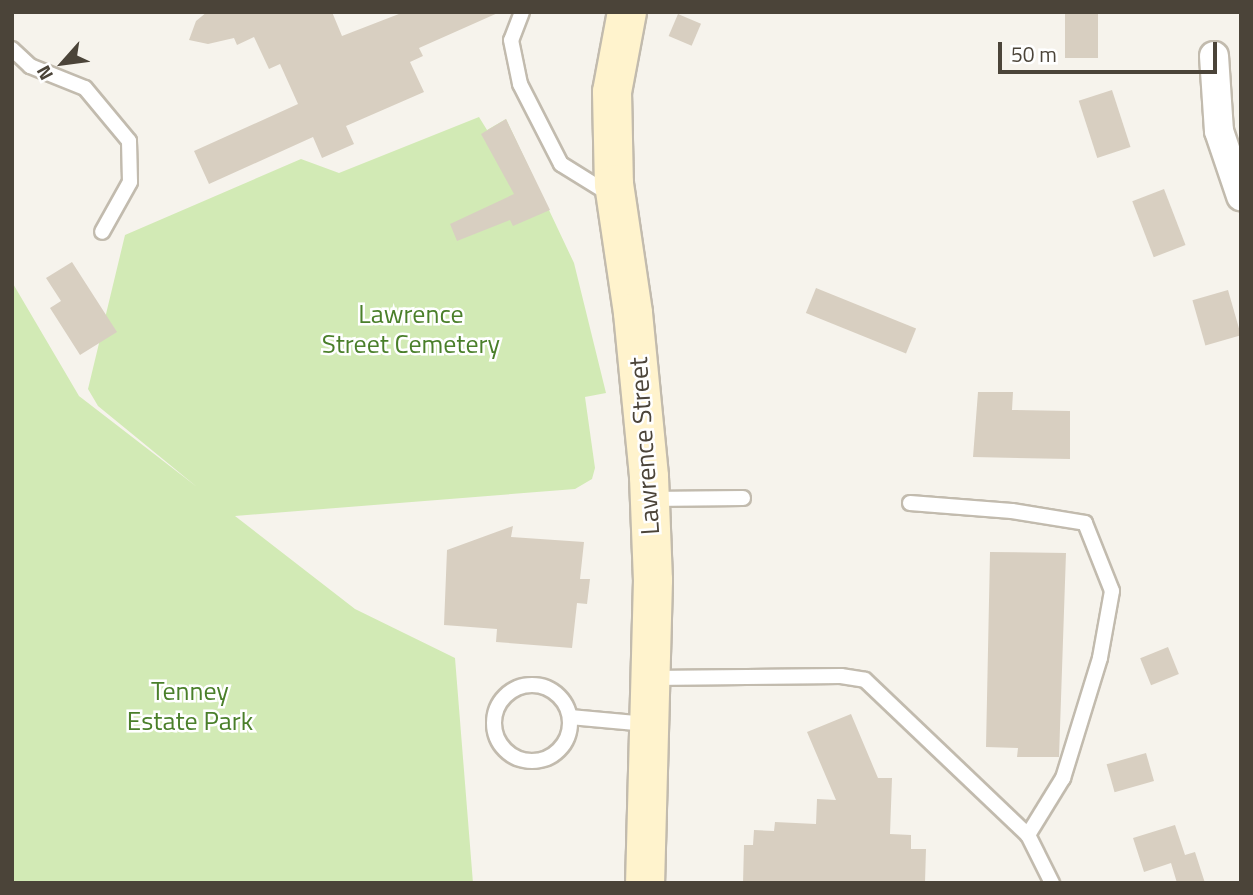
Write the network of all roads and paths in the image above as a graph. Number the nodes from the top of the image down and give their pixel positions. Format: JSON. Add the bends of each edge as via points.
{"nodes":[{"id":1,"x":522,"y":12,"type":"edge"},
{"id":2,"x":627,"y":12,"type":"edge"},
{"id":3,"x":12,"y":49,"type":"edge"},
{"id":4,"x":1214,"y":56,"type":"dead end"},
{"id":5,"x":1241,"y":195,"type":"edge"},
{"id":6,"x":616,"y":197,"type":"junction"},
{"id":7,"x":102,"y":232,"type":"dead end"},
{"id":8,"x":743,"y":498,"type":"dead end"},
{"id":9,"x":650,"y":499,"type":"junction"},
{"id":10,"x":910,"y":503,"type":"dead end"},
{"id":11,"x":650,"y":678,"type":"junction"},
{"id":12,"x":570,"y":717,"type":"junction"},
{"id":13,"x":649,"y":724,"type":"junction"},
{"id":14,"x":1028,"y":835,"type":"junction"},
{"id":15,"x":645,"y":883,"type":"edge"},
{"id":16,"x":1052,"y":883,"type":"edge"}],
"edges":[{"from":1,"to":6,"type":"lane","via":[[511,40],[520,84],[561,164]]},
{"from":2,"to":6,"type":"main road","name":"Lawrence Street","via":[[612,92]]},
{"from":3,"to":7,"type":"lane","via":[[30,66],[85,88],[129,141],[130,182]]},
{"from":4,"to":5,"type":"street","via":[[1219,131]]},
{"from":6,"to":9,"type":"main road","name":"Lawrence Street","via":[[642,386]]},
{"from":8,"to":9,"type":"lane"},
{"from":9,"to":11,"type":"main road","name":"Lawrence Street"},
{"from":10,"to":14,"type":"lane","via":[[1012,511],[1085,523],[1112,591],[1100,658],[1063,778]]},
{"from":11,"to":13,"type":"main road","name":"Lawrence Street"},
{"from":11,"to":14,"type":"lane","via":[[841,676],[865,680]]},
{"from":12,"to":12,"type":"lane","via":[[559,750],[538,761],[525,761],[503,749],[493,725],[500,701],[521,686],[546,687],[557,694]]},
{"from":12,"to":13,"type":"lane"},
{"from":13,"to":15,"type":"main road","name":"Lawrence Street"},
{"from":14,"to":16,"type":"lane"}]}
